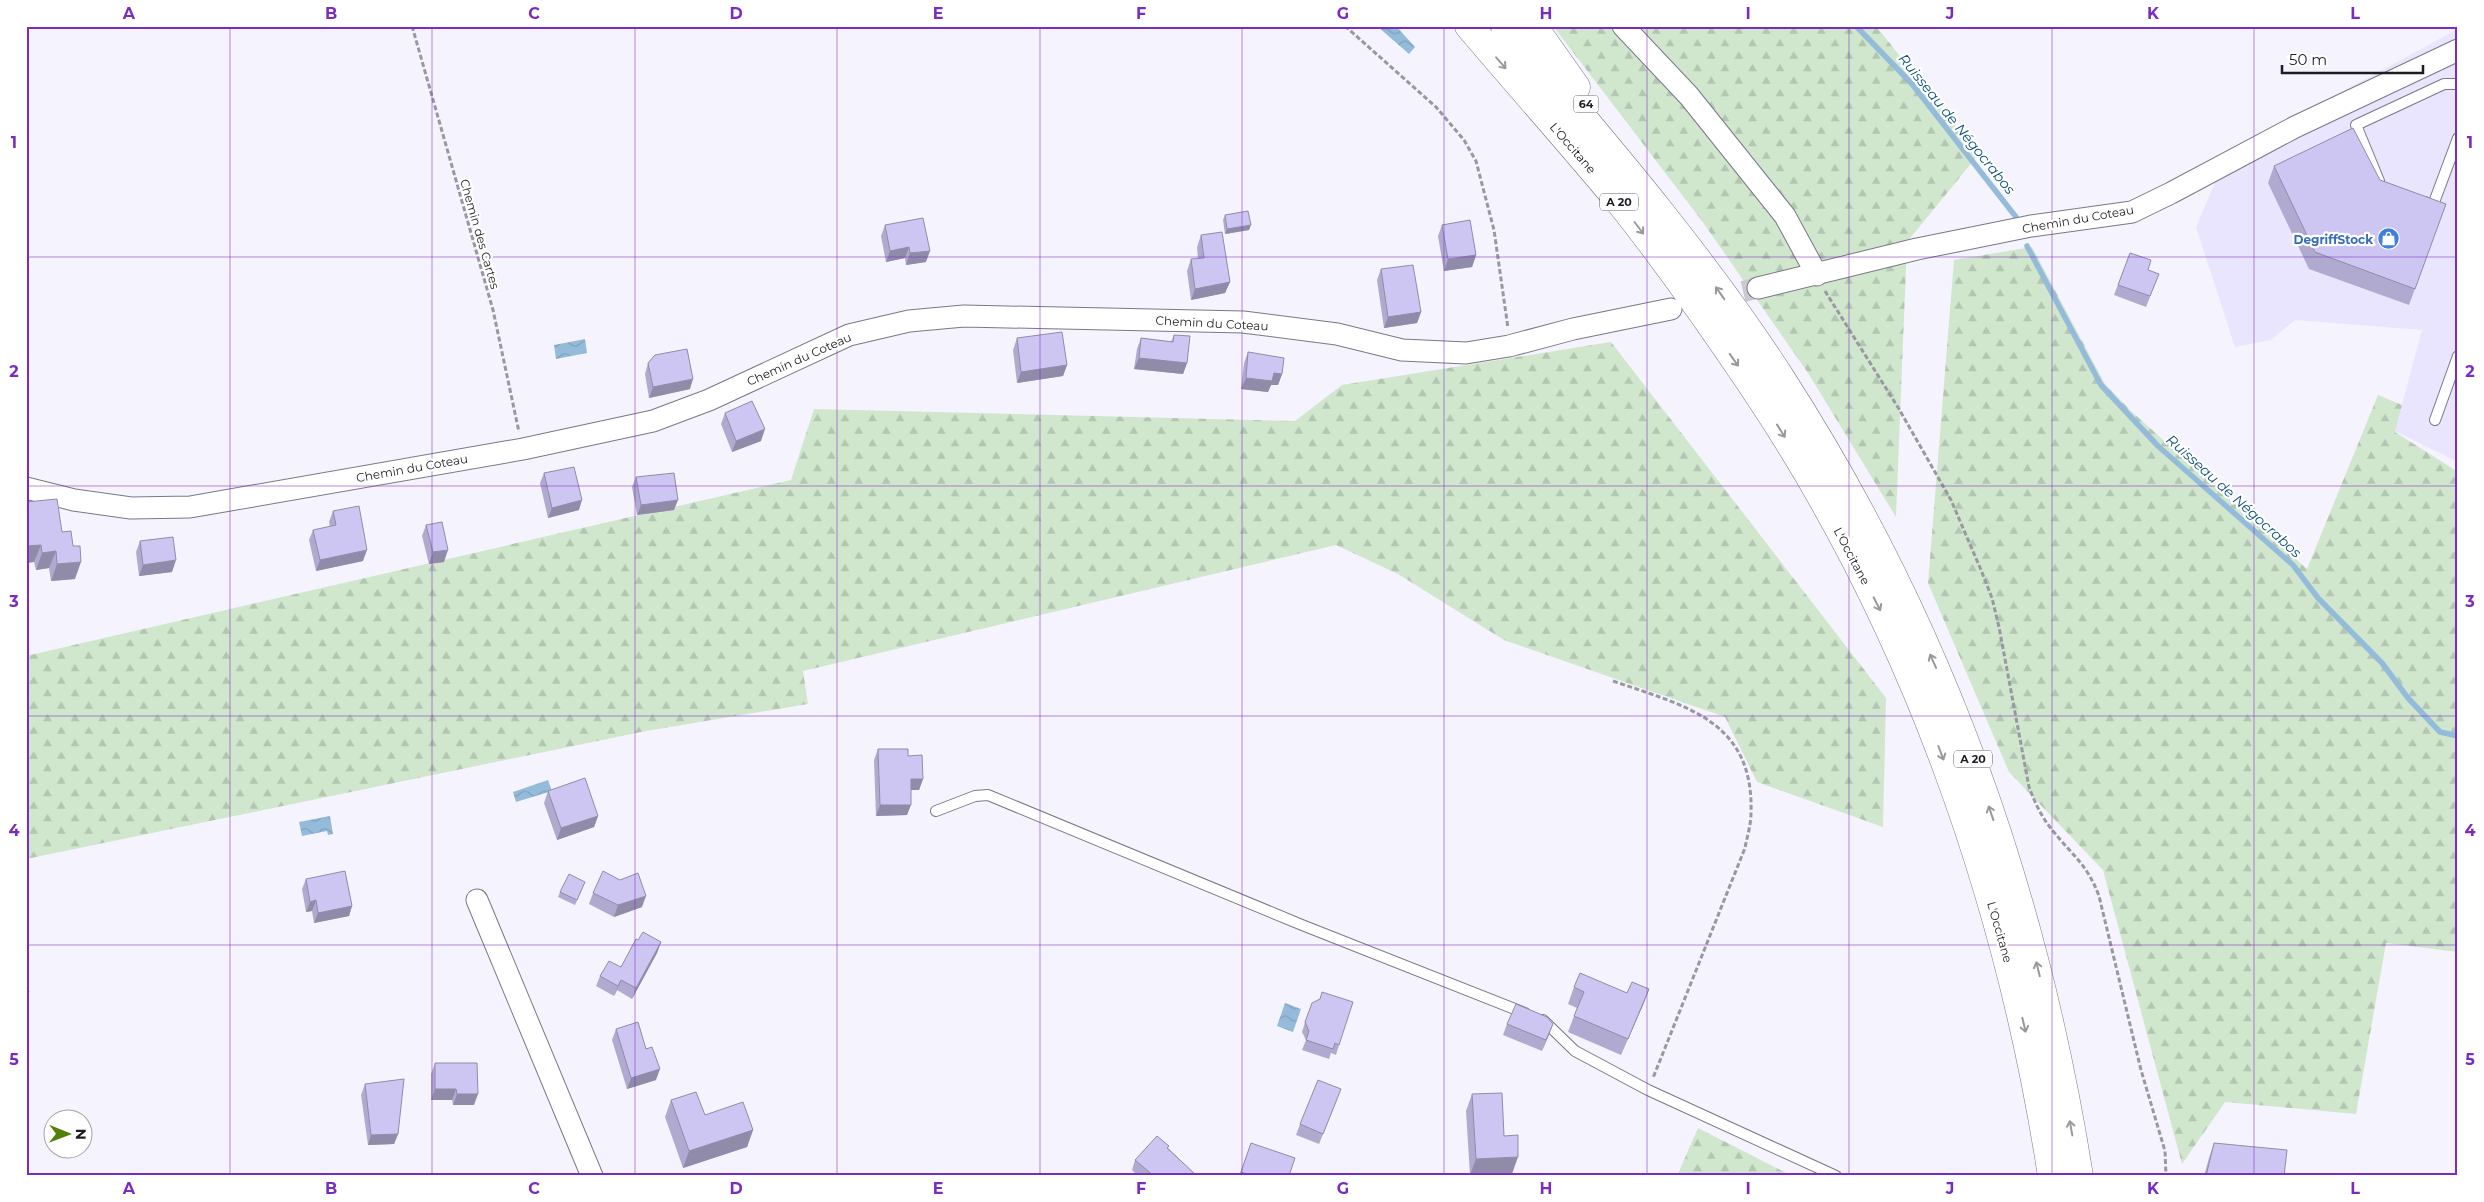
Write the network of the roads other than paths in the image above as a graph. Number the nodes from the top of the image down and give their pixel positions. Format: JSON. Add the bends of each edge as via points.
{"nodes":[{"id":1,"x":1469,"y":26,"type":"edge"},
{"id":2,"x":1505,"y":26,"type":"edge"},
{"id":3,"x":1533,"y":26,"type":"edge"},
{"id":4,"x":1623,"y":26,"type":"edge"},
{"id":5,"x":2458,"y":50,"type":"edge"},
{"id":6,"x":2458,"y":84,"type":"edge"},
{"id":7,"x":2458,"y":138,"type":"edge"},
{"id":8,"x":1638,"y":182,"type":"junction"},
{"id":9,"x":2387,"y":187,"type":"edge"},
{"id":10,"x":2417,"y":198,"type":"edge"},
{"id":11,"x":1817,"y":275,"type":"junction"},
{"id":12,"x":1758,"y":288,"type":"tunnel mouth"},
{"id":13,"x":1671,"y":309,"type":"dead end"},
{"id":14,"x":2458,"y":356,"type":"edge"},
{"id":15,"x":2435,"y":420,"type":"dead end"},
{"id":16,"x":26,"y":488,"type":"edge"},
{"id":17,"x":936,"y":811,"type":"dead end"},
{"id":18,"x":478,"y":900,"type":"dead end"},
{"id":19,"x":592,"y":1176,"type":"edge"},
{"id":20,"x":1836,"y":1176,"type":"edge"},
{"id":21,"x":2052,"y":1176,"type":"edge"},
{"id":22,"x":2079,"y":1176,"type":"edge"}],
"edges":[{"from":1,"to":21,"type":"highway","name":"L'Occitane","number":"A 20","one_way":true,"via":[[1619,202],[1688,294],[1803,466],[1848,548],[1917,690],[1978,859],[2005,947]]},
{"from":2,"to":8,"type":"highway","number":"A 20"},
{"from":3,"to":8,"type":"highway","number":"64"},
{"from":4,"to":11,"type":"street","via":[[1688,96],[1785,216]]},
{"from":5,"to":11,"type":"street","name":"Chemin du Coteau","via":[[2312,119],[2132,212],[2031,226],[1917,249]]},
{"from":6,"to":9,"type":"lane","via":[[2444,84],[2356,125],[2381,185]]},
{"from":7,"to":10,"type":"lane","via":[[2433,205]]},
{"from":22,"to":8,"type":"highway","number":"A 20","one_way":true,"via":[[2052,1030],[2030,940],[1979,775],[1942,680],[1909,608],[1829,457],[1779,375]]},
{"from":11,"to":12,"type":"street","name":"Chemin du Coteau"},
{"from":13,"to":16,"type":"street","name":"Chemin du Coteau","via":[[1466,353],[1402,350],[1337,334],[1243,322],[964,316],[910,321],[849,335],[709,400],[653,421],[523,448],[190,507],[131,508],[74,500]]},
{"from":14,"to":15,"type":"lane"},
{"from":17,"to":20,"type":"lane","via":[[975,796],[988,795],[1002,800],[1546,1022],[1575,1051],[1648,1090]]},
{"from":18,"to":19,"type":"street"}]}
